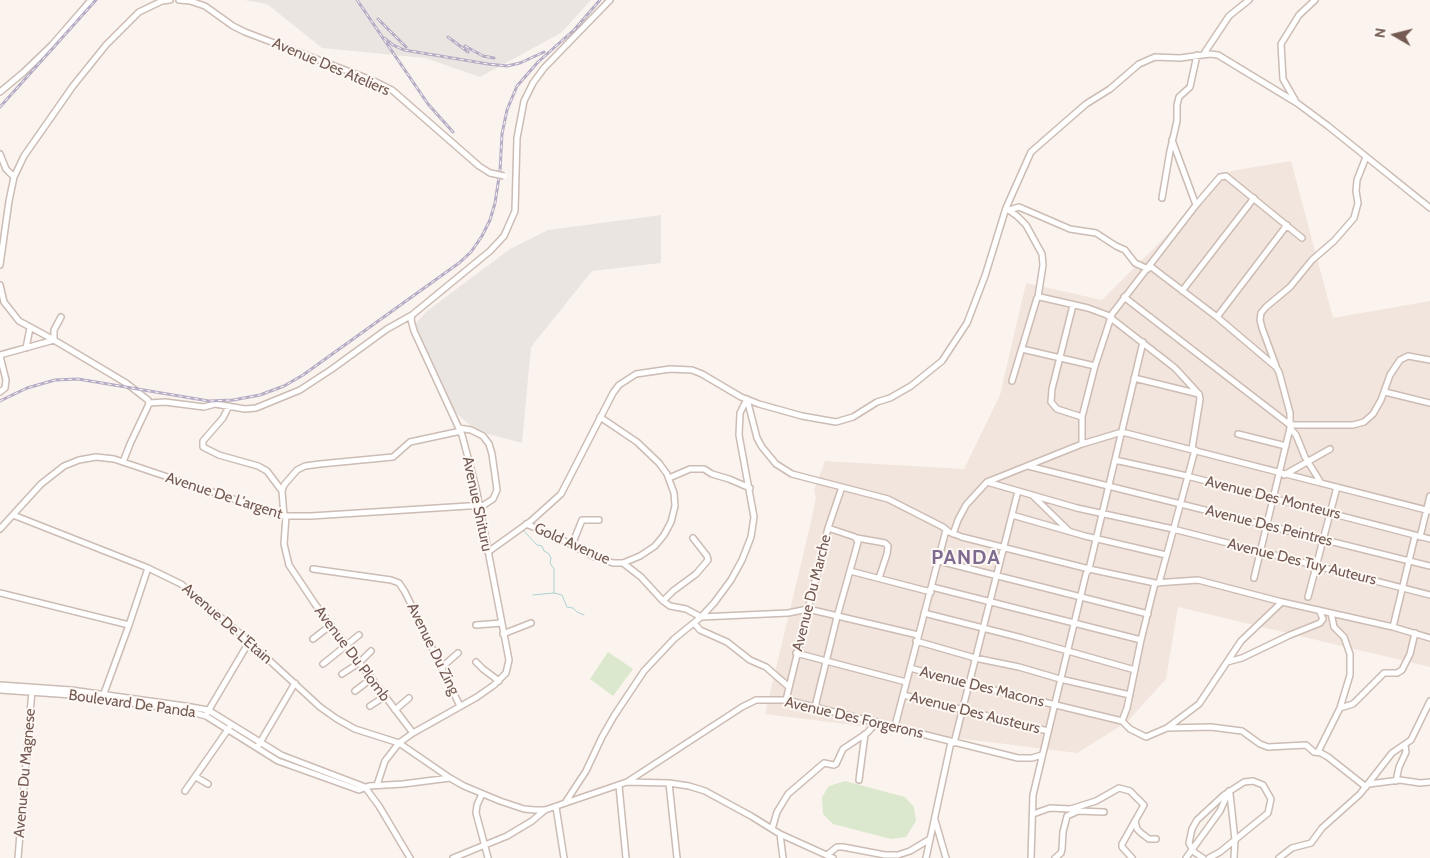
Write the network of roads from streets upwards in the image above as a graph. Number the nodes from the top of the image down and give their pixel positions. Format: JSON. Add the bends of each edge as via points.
{"nodes":[{"id":1,"x":91,"y":0,"type":"edge"},
{"id":2,"x":170,"y":0,"type":"edge"},
{"id":3,"x":179,"y":0,"type":"edge"},
{"id":4,"x":610,"y":0,"type":"edge"},
{"id":5,"x":1249,"y":0,"type":"edge"},
{"id":6,"x":1316,"y":0,"type":"edge"},
{"id":7,"x":1205,"y":52,"type":"dead end"},
{"id":8,"x":1197,"y":55,"type":"junction"},
{"id":9,"x":0,"y":92,"type":"edge"},
{"id":10,"x":1297,"y":103,"type":"junction"},
{"id":11,"x":1172,"y":140,"type":"junction"},
{"id":12,"x":0,"y":154,"type":"edge"},
{"id":13,"x":1366,"y":157,"type":"junction"},
{"id":14,"x":14,"y":177,"type":"junction"},
{"id":15,"x":515,"y":178,"type":"junction"},
{"id":16,"x":1162,"y":198,"type":"dead end"},
{"id":17,"x":1254,"y":198,"type":"junction"},
{"id":18,"x":1196,"y":205,"type":"junction"},
{"id":19,"x":1430,"y":208,"type":"edge"},
{"id":20,"x":1008,"y":209,"type":"junction"},
{"id":21,"x":1287,"y":226,"type":"junction"},
{"id":22,"x":1302,"y":238,"type":"dead end"},
{"id":23,"x":0,"y":265,"type":"edge"},
{"id":24,"x":1149,"y":267,"type":"junction"},
{"id":25,"x":0,"y":285,"type":"edge"},
{"id":26,"x":1182,"y":291,"type":"junction"},
{"id":27,"x":1038,"y":297,"type":"junction"},
{"id":28,"x":1124,"y":297,"type":"junction"},
{"id":29,"x":1073,"y":305,"type":"junction"},
{"id":30,"x":412,"y":315,"type":"junction"},
{"id":31,"x":61,"y":317,"type":"dead end"},
{"id":32,"x":1111,"y":318,"type":"junction"},
{"id":33,"x":1217,"y":318,"type":"junction"},
{"id":34,"x":30,"y":328,"type":"junction"},
{"id":35,"x":54,"y":340,"type":"junction"},
{"id":36,"x":1143,"y":342,"type":"junction"},
{"id":37,"x":26,"y":348,"type":"junction"},
{"id":38,"x":1022,"y":349,"type":"junction"},
{"id":39,"x":0,"y":355,"type":"edge"},
{"id":40,"x":1059,"y":358,"type":"junction"},
{"id":41,"x":1430,"y":360,"type":"edge"},
{"id":42,"x":1095,"y":366,"type":"junction"},
{"id":43,"x":1276,"y":367,"type":"junction"},
{"id":44,"x":1134,"y":378,"type":"junction"},
{"id":45,"x":1012,"y":382,"type":"dead end"},
{"id":46,"x":0,"y":392,"type":"edge"},
{"id":47,"x":1196,"y":392,"type":"junction"},
{"id":48,"x":1385,"y":392,"type":"junction"},
{"id":49,"x":747,"y":399,"type":"junction"},
{"id":50,"x":149,"y":403,"type":"junction"},
{"id":51,"x":1430,"y":403,"type":"edge"},
{"id":52,"x":230,"y":406,"type":"junction"},
{"id":53,"x":600,"y":417,"type":"junction"},
{"id":54,"x":1082,"y":417,"type":"junction"},
{"id":55,"x":1290,"y":427,"type":"junction"},
{"id":56,"x":460,"y":430,"type":"junction"},
{"id":57,"x":1122,"y":432,"type":"junction"},
{"id":58,"x":1238,"y":434,"type":"dead end"},
{"id":59,"x":1082,"y":444,"type":"junction"},
{"id":60,"x":1286,"y":446,"type":"junction"},
{"id":61,"x":1193,"y":449,"type":"junction"},
{"id":62,"x":1330,"y":449,"type":"dead end"},
{"id":63,"x":1115,"y":460,"type":"junction"},
{"id":64,"x":1307,"y":461,"type":"junction"},
{"id":65,"x":123,"y":462,"type":"junction"},
{"id":66,"x":1028,"y":466,"type":"junction"},
{"id":67,"x":1282,"y":474,"type":"junction"},
{"id":68,"x":1187,"y":476,"type":"junction"},
{"id":69,"x":669,"y":478,"type":"junction"},
{"id":70,"x":987,"y":482,"type":"junction"},
{"id":71,"x":1322,"y":484,"type":"junction"},
{"id":72,"x":1109,"y":486,"type":"junction"},
{"id":73,"x":842,"y":487,"type":"junction"},
{"id":74,"x":1337,"y":487,"type":"junction"},
{"id":75,"x":750,"y":488,"type":"junction"},
{"id":76,"x":282,"y":491,"type":"junction"},
{"id":77,"x":1018,"y":491,"type":"junction"},
{"id":78,"x":1032,"y":494,"type":"junction"},
{"id":79,"x":1430,"y":496,"type":"edge"},
{"id":80,"x":1273,"y":500,"type":"junction"},
{"id":81,"x":1180,"y":503,"type":"junction"},
{"id":82,"x":479,"y":506,"type":"junction"},
{"id":83,"x":1428,"y":511,"type":"edge"},
{"id":84,"x":1329,"y":513,"type":"junction"},
{"id":85,"x":1102,"y":514,"type":"junction"},
{"id":86,"x":13,"y":515,"type":"junction"},
{"id":87,"x":285,"y":516,"type":"junction"},
{"id":88,"x":1012,"y":516,"type":"junction"},
{"id":89,"x":599,"y":520,"type":"dead end"},
{"id":90,"x":526,"y":524,"type":"junction"},
{"id":91,"x":1266,"y":525,"type":"junction"},
{"id":92,"x":828,"y":528,"type":"junction"},
{"id":93,"x":0,"y":529,"type":"edge"},
{"id":94,"x":1173,"y":529,"type":"junction"},
{"id":95,"x":946,"y":530,"type":"junction"},
{"id":96,"x":1071,"y":532,"type":"junction"},
{"id":97,"x":953,"y":534,"type":"junction"},
{"id":98,"x":1418,"y":536,"type":"junction"},
{"id":99,"x":693,"y":538,"type":"dead end"},
{"id":100,"x":857,"y":538,"type":"junction"},
{"id":101,"x":1096,"y":539,"type":"junction"},
{"id":102,"x":1322,"y":539,"type":"junction"},
{"id":103,"x":1430,"y":539,"type":"edge"},
{"id":104,"x":572,"y":545,"type":"junction"},
{"id":105,"x":1003,"y":547,"type":"junction"},
{"id":106,"x":488,"y":552,"type":"junction"},
{"id":107,"x":1260,"y":552,"type":"junction"},
{"id":108,"x":1166,"y":555,"type":"junction"},
{"id":109,"x":1409,"y":560,"type":"junction"},
{"id":110,"x":939,"y":561,"type":"junction"},
{"id":111,"x":623,"y":563,"type":"junction"},
{"id":112,"x":1316,"y":566,"type":"junction"},
{"id":113,"x":1430,"y":566,"type":"edge"},
{"id":114,"x":148,"y":568,"type":"junction"},
{"id":115,"x":313,"y":569,"type":"dead end"},
{"id":116,"x":1089,"y":569,"type":"junction"},
{"id":117,"x":850,"y":571,"type":"junction"},
{"id":118,"x":996,"y":576,"type":"junction"},
{"id":119,"x":879,"y":578,"type":"junction"},
{"id":120,"x":1254,"y":578,"type":"dead end"},
{"id":121,"x":1157,"y":583,"type":"junction"},
{"id":122,"x":1402,"y":587,"type":"junction"},
{"id":123,"x":931,"y":590,"type":"junction"},
{"id":124,"x":0,"y":593,"type":"edge"},
{"id":125,"x":1430,"y":594,"type":"edge"},
{"id":126,"x":1081,"y":596,"type":"junction"},
{"id":127,"x":1308,"y":597,"type":"dead end"},
{"id":128,"x":663,"y":601,"type":"junction"},
{"id":129,"x":990,"y":601,"type":"junction"},
{"id":130,"x":1282,"y":602,"type":"junction"},
{"id":131,"x":808,"y":609,"type":"junction"},
{"id":132,"x":1319,"y":610,"type":"junction"},
{"id":133,"x":924,"y":613,"type":"junction"},
{"id":134,"x":1331,"y":613,"type":"junction"},
{"id":135,"x":1148,"y":614,"type":"junction"},
{"id":136,"x":701,"y":617,"type":"junction"},
{"id":137,"x":837,"y":617,"type":"junction"},
{"id":138,"x":502,"y":622,"type":"junction"},
{"id":139,"x":532,"y":623,"type":"dead end"},
{"id":140,"x":694,"y":623,"type":"junction"},
{"id":141,"x":1074,"y":623,"type":"junction"},
{"id":142,"x":129,"y":625,"type":"junction"},
{"id":143,"x":331,"y":625,"type":"junction"},
{"id":144,"x":476,"y":625,"type":"dead end"},
{"id":145,"x":1393,"y":627,"type":"junction"},
{"id":146,"x":982,"y":629,"type":"junction"},
{"id":147,"x":504,"y":634,"type":"junction"},
{"id":148,"x":1415,"y":634,"type":"junction"},
{"id":149,"x":359,"y":636,"type":"dead end"},
{"id":150,"x":917,"y":638,"type":"junction"},
{"id":151,"x":1430,"y":638,"type":"edge"},
{"id":152,"x":313,"y":639,"type":"dead end"},
{"id":153,"x":1141,"y":640,"type":"junction"},
{"id":154,"x":249,"y":642,"type":"junction"},
{"id":155,"x":346,"y":646,"type":"junction"},
{"id":156,"x":1067,"y":650,"type":"junction"},
{"id":157,"x":371,"y":651,"type":"dead end"},
{"id":158,"x":458,"y":653,"type":"dead end"},
{"id":159,"x":796,"y":654,"type":"junction"},
{"id":160,"x":976,"y":658,"type":"junction"},
{"id":161,"x":826,"y":661,"type":"junction"},
{"id":162,"x":476,"y":662,"type":"dead end"},
{"id":163,"x":1226,"y":662,"type":"junction"},
{"id":164,"x":359,"y":663,"type":"junction"},
{"id":165,"x":323,"y":664,"type":"dead end"},
{"id":166,"x":442,"y":667,"type":"junction"},
{"id":167,"x":910,"y":668,"type":"junction"},
{"id":168,"x":1135,"y":670,"type":"junction"},
{"id":169,"x":342,"y":674,"type":"dead end"},
{"id":170,"x":371,"y":679,"type":"junction"},
{"id":171,"x":1060,"y":679,"type":"junction"},
{"id":172,"x":499,"y":680,"type":"junction"},
{"id":173,"x":906,"y":682,"type":"junction"},
{"id":174,"x":295,"y":683,"type":"junction"},
{"id":175,"x":969,"y":684,"type":"junction"},
{"id":176,"x":0,"y":685,"type":"edge"},
{"id":177,"x":789,"y":687,"type":"junction"},
{"id":178,"x":0,"y":690,"type":"edge"},
{"id":179,"x":32,"y":690,"type":"junction"},
{"id":180,"x":355,"y":691,"type":"dead end"},
{"id":181,"x":903,"y":695,"type":"junction"},
{"id":182,"x":1130,"y":695,"type":"junction"},
{"id":183,"x":103,"y":696,"type":"junction"},
{"id":184,"x":384,"y":697,"type":"junction"},
{"id":185,"x":409,"y":698,"type":"dead end"},
{"id":186,"x":786,"y":700,"type":"junction"},
{"id":187,"x":1430,"y":701,"type":"edge"},
{"id":188,"x":1054,"y":705,"type":"junction"},
{"id":189,"x":370,"y":706,"type":"dead end"},
{"id":190,"x":460,"y":706,"type":"junction"},
{"id":191,"x":815,"y":707,"type":"junction"},
{"id":192,"x":1340,"y":708,"type":"junction"},
{"id":193,"x":395,"y":710,"type":"junction"},
{"id":194,"x":962,"y":710,"type":"junction"},
{"id":195,"x":207,"y":713,"type":"junction"},
{"id":196,"x":1122,"y":721,"type":"junction"},
{"id":197,"x":877,"y":722,"type":"junction"},
{"id":198,"x":233,"y":724,"type":"junction"},
{"id":199,"x":895,"y":726,"type":"junction"},
{"id":200,"x":1167,"y":728,"type":"junction"},
{"id":201,"x":228,"y":730,"type":"junction"},
{"id":202,"x":1048,"y":731,"type":"junction"},
{"id":203,"x":413,"y":733,"type":"junction"},
{"id":204,"x":865,"y":734,"type":"junction"},
{"id":205,"x":952,"y":742,"type":"junction"},
{"id":206,"x":399,"y":743,"type":"junction"},
{"id":207,"x":1405,"y":745,"type":"junction"},
{"id":208,"x":258,"y":746,"type":"junction"},
{"id":209,"x":1318,"y":752,"type":"junction"},
{"id":210,"x":1042,"y":755,"type":"junction"},
{"id":211,"x":196,"y":777,"type":"junction"},
{"id":212,"x":450,"y":778,"type":"junction"},
{"id":213,"x":858,"y":780,"type":"dead end"},
{"id":214,"x":1396,"y":781,"type":"junction"},
{"id":215,"x":627,"y":782,"type":"junction"},
{"id":216,"x":1430,"y":782,"type":"edge"},
{"id":217,"x":669,"y":783,"type":"junction"},
{"id":218,"x":208,"y":784,"type":"dead end"},
{"id":219,"x":377,"y":786,"type":"junction"},
{"id":220,"x":619,"y":786,"type":"junction"},
{"id":221,"x":1367,"y":786,"type":"junction"},
{"id":222,"x":365,"y":787,"type":"junction"},
{"id":223,"x":185,"y":791,"type":"dead end"},
{"id":224,"x":1230,"y":791,"type":"junction"},
{"id":225,"x":482,"y":794,"type":"junction"},
{"id":226,"x":564,"y":804,"type":"junction"},
{"id":227,"x":556,"y":807,"type":"junction"},
{"id":228,"x":545,"y":810,"type":"junction"},
{"id":229,"x":1104,"y":812,"type":"dead end"},
{"id":230,"x":1033,"y":814,"type":"junction"},
{"id":231,"x":935,"y":819,"type":"junction"},
{"id":232,"x":1135,"y":821,"type":"junction"},
{"id":233,"x":772,"y":828,"type":"junction"},
{"id":234,"x":780,"y":834,"type":"junction"},
{"id":235,"x":930,"y":838,"type":"junction"},
{"id":236,"x":1156,"y":839,"type":"dead end"},
{"id":237,"x":1235,"y":840,"type":"junction"},
{"id":238,"x":485,"y":846,"type":"junction"},
{"id":239,"x":1192,"y":850,"type":"junction"},
{"id":240,"x":827,"y":855,"type":"junction"},
{"id":241,"x":18,"y":858,"type":"edge"},
{"id":242,"x":410,"y":858,"type":"edge"},
{"id":243,"x":453,"y":858,"type":"edge"},
{"id":244,"x":488,"y":858,"type":"edge"},
{"id":245,"x":564,"y":858,"type":"edge"},
{"id":246,"x":626,"y":858,"type":"edge"},
{"id":247,"x":677,"y":858,"type":"edge"},
{"id":248,"x":783,"y":858,"type":"edge"},
{"id":249,"x":833,"y":858,"type":"edge"},
{"id":250,"x":926,"y":858,"type":"edge"},
{"id":251,"x":946,"y":858,"type":"edge"},
{"id":252,"x":1031,"y":858,"type":"edge"},
{"id":253,"x":1056,"y":858,"type":"edge"},
{"id":254,"x":1132,"y":858,"type":"edge"},
{"id":255,"x":1186,"y":858,"type":"edge"},
{"id":256,"x":1203,"y":858,"type":"edge"},
{"id":257,"x":1208,"y":858,"type":"edge"},
{"id":258,"x":1234,"y":858,"type":"edge"},
{"id":259,"x":1279,"y":858,"type":"edge"}],
"edges":[{"from":1,"to":9,"type":"street","via":[[52,45]]},
{"from":2,"to":14,"type":"street","via":[[139,12],[106,44],[48,120]]},
{"from":3,"to":15,"type":"street","name":"Avenue Des Ateliers","bridge":true,"via":[[205,6],[244,32],[388,88],[479,166],[490,173]]},
{"from":4,"to":15,"type":"street","via":[[533,83],[524,101],[520,120]]},
{"from":5,"to":7,"type":"street","via":[[1230,16]]},
{"from":6,"to":10,"type":"street","via":[[1299,15],[1281,44],[1283,79]]},
{"from":8,"to":10,"type":"street","via":[[1218,55]]},
{"from":8,"to":11,"type":"street","via":[[1190,87],[1178,101]]},
{"from":8,"to":20,"type":"street","via":[[1155,57],[1139,64],[1110,89],[1075,112],[1031,152]]},
{"from":10,"to":13,"type":"street"},
{"from":11,"to":16,"type":"street"},
{"from":11,"to":18,"type":"street"},
{"from":12,"to":14,"type":"street","via":[[6,169]]},
{"from":13,"to":19,"type":"street"},
{"from":13,"to":43,"type":"street","via":[[1357,180],[1358,203],[1354,218],[1290,287],[1261,313],[1262,328]]},
{"from":14,"to":23,"type":"street"},
{"from":15,"to":30,"type":"street","via":[[515,211],[504,236]]},
{"from":17,"to":18,"type":"street","via":[[1223,176]]},
{"from":17,"to":21,"type":"street"},
{"from":17,"to":26,"type":"street"},
{"from":18,"to":24,"type":"street"},
{"from":20,"to":24,"type":"street","via":[[1019,207],[1070,229],[1096,233],[1125,250],[1135,263]]},
{"from":20,"to":27,"type":"street","via":[[1026,225],[1042,254]]},
{"from":20,"to":49,"type":"street","via":[[972,312],[942,361],[917,381],[853,417],[836,422]]},
{"from":21,"to":22,"type":"street"},
{"from":21,"to":33,"type":"street"},
{"from":24,"to":26,"type":"street"},
{"from":24,"to":28,"type":"street"},
{"from":25,"to":34,"type":"street","via":[[11,313]]},
{"from":26,"to":33,"type":"street"},
{"from":27,"to":29,"type":"street"},
{"from":27,"to":38,"type":"street"},
{"from":28,"to":32,"type":"street"},
{"from":28,"to":55,"type":"street"},
{"from":29,"to":32,"type":"street"},
{"from":29,"to":40,"type":"street"},
{"from":30,"to":52,"type":"street","via":[[300,390],[256,408]]},
{"from":30,"to":56,"type":"street","name":"Avenue Shituru","via":[[414,331]]},
{"from":31,"to":35,"type":"street","via":[[54,330]]},
{"from":32,"to":36,"type":"street"},
{"from":32,"to":42,"type":"street"},
{"from":33,"to":43,"type":"street"},
{"from":34,"to":35,"type":"street"},
{"from":34,"to":37,"type":"street"},
{"from":35,"to":37,"type":"street"},
{"from":35,"to":50,"type":"street","via":[[136,390]]},
{"from":36,"to":44,"type":"street"},
{"from":36,"to":47,"type":"street","via":[[1176,368]]},
{"from":37,"to":39,"type":"street"},
{"from":38,"to":40,"type":"street"},
{"from":38,"to":45,"type":"street"},
{"from":39,"to":46,"type":"street","via":[[6,380],[5,388]]},
{"from":40,"to":42,"type":"street"},
{"from":40,"to":54,"type":"street","via":[[1051,402],[1057,409]]},
{"from":41,"to":48,"type":"street","via":[[1402,358],[1390,375]]},
{"from":42,"to":54,"type":"street"},
{"from":43,"to":55,"type":"street","via":[[1289,407]]},
{"from":44,"to":47,"type":"street"},
{"from":44,"to":57,"type":"street"},
{"from":47,"to":61,"type":"street","via":[[1200,399]]},
{"from":48,"to":51,"type":"street"},
{"from":48,"to":55,"type":"street","via":[[1373,414],[1359,424]]},
{"from":49,"to":53,"type":"street","via":[[692,370],[647,371],[619,385]]},
{"from":49,"to":73,"type":"street","via":[[759,442],[776,464],[792,474]]},
{"from":49,"to":75,"type":"street","via":[[740,413],[739,435]]},
{"from":50,"to":52,"type":"street"},
{"from":50,"to":65,"type":"street"},
{"from":52,"to":76,"type":"street","via":[[203,441],[203,447],[267,471]]},
{"from":53,"to":69,"type":"street","name":"Gold Avenue","via":[[637,442]]},
{"from":53,"to":90,"type":"street","via":[[561,494]]},
{"from":54,"to":59,"type":"street"},
{"from":55,"to":60,"type":"street"},
{"from":55,"to":64,"type":"street"},
{"from":56,"to":76,"type":"street","via":[[410,442],[393,457],[305,466],[292,475]]},
{"from":56,"to":82,"type":"street","name":"Avenue Shituru"},
{"from":56,"to":82,"type":"street","via":[[472,430],[483,436],[492,454],[497,490],[493,499]]},
{"from":57,"to":59,"type":"street"},
{"from":57,"to":61,"type":"street"},
{"from":57,"to":63,"type":"street"},
{"from":58,"to":60,"type":"street"},
{"from":59,"to":66,"type":"street"},
{"from":60,"to":67,"type":"street"},
{"from":61,"to":67,"type":"street"},
{"from":61,"to":68,"type":"street"},
{"from":62,"to":64,"type":"street"},
{"from":63,"to":68,"type":"street","name":"Avenue Des Monteurs"},
{"from":63,"to":72,"type":"street"},
{"from":64,"to":67,"type":"street"},
{"from":64,"to":71,"type":"street"},
{"from":65,"to":86,"type":"street","name":"Avenue De L'argent","via":[[96,458],[70,464],[41,484]]},
{"from":65,"to":87,"type":"street","name":"Avenue De L'argent"},
{"from":66,"to":70,"type":"street"},
{"from":66,"to":72,"type":"street","name":"Avenue Des Peintres"},
{"from":67,"to":71,"type":"street"},
{"from":67,"to":80,"type":"street"},
{"from":68,"to":80,"type":"street","name":"Avenue Des Monteurs"},
{"from":68,"to":81,"type":"street"},
{"from":69,"to":75,"type":"street","via":[[690,469],[704,469]]},
{"from":69,"to":111,"type":"street","name":"Gold Avenue","via":[[675,506],[668,528],[655,546]]},
{"from":70,"to":77,"type":"street","name":"Avenue Des Tuy Auteurs"},
{"from":70,"to":97,"type":"street","via":[[966,505]]},
{"from":71,"to":74,"type":"street"},
{"from":72,"to":81,"type":"street","name":"Avenue Des Peintres"},
{"from":72,"to":85,"type":"street"},
{"from":73,"to":92,"type":"street","name":"Avenue Du Marche"},
{"from":73,"to":95,"type":"street","via":[[896,503]]},
{"from":74,"to":83,"type":"street"},
{"from":74,"to":84,"type":"street"},
{"from":75,"to":136,"type":"street","via":[[754,526],[746,551],[725,589]]},
{"from":76,"to":87,"type":"street","name":"Avenue Du Plomb"},
{"from":77,"to":78,"type":"street","name":"Avenue Des Tuy Auteurs"},
{"from":77,"to":88,"type":"street"},
{"from":78,"to":85,"type":"street","name":"Avenue Des Tuy Auteurs"},
{"from":78,"to":96,"type":"street"},
{"from":79,"to":83,"type":"street"},
{"from":80,"to":84,"type":"street","name":"Avenue Des Monteurs"},
{"from":80,"to":91,"type":"street"},
{"from":81,"to":91,"type":"street","name":"Avenue Des Peintres"},
{"from":81,"to":94,"type":"street"},
{"from":82,"to":87,"type":"street","name":"Avenue De L'argent"},
{"from":82,"to":106,"type":"street","name":"Avenue Shituru"},
{"from":83,"to":98,"type":"street"},
{"from":84,"to":98,"type":"street","name":"Avenue Des Monteurs"},
{"from":84,"to":102,"type":"street"},
{"from":85,"to":94,"type":"street","name":"Avenue Des Tuy Auteurs"},
{"from":85,"to":101,"type":"street"},
{"from":86,"to":93,"type":"street","name":"Avenue De L'argent"},
{"from":86,"to":114,"type":"street","name":"Avenue De L'Etain"},
{"from":87,"to":143,"type":"street","name":"Avenue Du Plomb","via":[[287,561]]},
{"from":88,"to":96,"type":"street"},
{"from":88,"to":105,"type":"street"},
{"from":89,"to":104,"type":"street","via":[[582,520]]},
{"from":90,"to":104,"type":"street","name":"Gold Avenue"},
{"from":90,"to":106,"type":"street"},
{"from":91,"to":102,"type":"street","name":"Avenue Des Peintres"},
{"from":91,"to":107,"type":"street"},
{"from":92,"to":100,"type":"street"},
{"from":92,"to":131,"type":"street","name":"Avenue Du Marche"},
{"from":94,"to":107,"type":"street","name":"Avenue Des Tuy Auteurs"},
{"from":94,"to":108,"type":"street"},
{"from":95,"to":97,"type":"street"},
{"from":95,"to":110,"type":"street"},
{"from":96,"to":101,"type":"street"},
{"from":97,"to":105,"type":"street"},
{"from":98,"to":103,"type":"street","name":"Avenue Des Monteurs"},
{"from":98,"to":109,"type":"street"},
{"from":99,"to":128,"type":"street","via":[[708,560]]},
{"from":100,"to":117,"type":"street"},
{"from":100,"to":119,"type":"street","via":[[888,546]]},
{"from":101,"to":108,"type":"street"},
{"from":101,"to":116,"type":"street"},
{"from":102,"to":109,"type":"street","name":"Avenue Des Peintres"},
{"from":102,"to":112,"type":"street"},
{"from":104,"to":111,"type":"street","name":"Gold Avenue","via":[[609,563]]},
{"from":105,"to":116,"type":"street"},
{"from":105,"to":118,"type":"street"},
{"from":106,"to":138,"type":"street","name":"Avenue Shituru"},
{"from":107,"to":112,"type":"street","name":"Avenue Des Tuy Auteurs"},
{"from":107,"to":120,"type":"street"},
{"from":108,"to":121,"type":"street"},
{"from":109,"to":113,"type":"street","name":"Avenue Des Peintres"},
{"from":109,"to":122,"type":"street"},
{"from":110,"to":118,"type":"street"},
{"from":110,"to":123,"type":"street"},
{"from":111,"to":128,"type":"street"},
{"from":112,"to":122,"type":"street","name":"Avenue Des Tuy Auteurs"},
{"from":112,"to":127,"type":"street"},
{"from":114,"to":142,"type":"street"},
{"from":114,"to":154,"type":"street","name":"Avenue De L'Etain","via":[[181,584]]},
{"from":115,"to":166,"type":"street","name":"Avenue Du Zing","via":[[398,583]]},
{"from":116,"to":121,"type":"street"},
{"from":116,"to":126,"type":"street"},
{"from":117,"to":119,"type":"street"},
{"from":117,"to":137,"type":"street"},
{"from":118,"to":126,"type":"street"},
{"from":118,"to":129,"type":"street"},
{"from":119,"to":123,"type":"street"},
{"from":121,"to":130,"type":"street","via":[[1198,580]]},
{"from":121,"to":135,"type":"street"},
{"from":122,"to":125,"type":"street","name":"Avenue Des Tuy Auteurs"},
{"from":122,"to":145,"type":"street"},
{"from":123,"to":129,"type":"street"},
{"from":123,"to":133,"type":"street"},
{"from":124,"to":142,"type":"street"},
{"from":126,"to":135,"type":"street"},
{"from":126,"to":141,"type":"street"},
{"from":128,"to":136,"type":"street"},
{"from":129,"to":141,"type":"street"},
{"from":129,"to":146,"type":"street"},
{"from":130,"to":132,"type":"street"},
{"from":130,"to":163,"type":"street","via":[[1241,641]]},
{"from":131,"to":136,"type":"street"},
{"from":131,"to":137,"type":"street"},
{"from":131,"to":159,"type":"street","name":"Avenue Du Marche"},
{"from":132,"to":134,"type":"street"},
{"from":132,"to":163,"type":"street","via":[[1320,623]]},
{"from":133,"to":146,"type":"street"},
{"from":133,"to":150,"type":"street"},
{"from":134,"to":145,"type":"street"},
{"from":134,"to":192,"type":"street","via":[[1334,627],[1344,637],[1350,654],[1350,674]]},
{"from":135,"to":153,"type":"street"},
{"from":136,"to":140,"type":"street"},
{"from":137,"to":150,"type":"street"},
{"from":137,"to":161,"type":"street"},
{"from":138,"to":144,"type":"street"},
{"from":138,"to":147,"type":"street","name":"Avenue Shituru"},
{"from":139,"to":147,"type":"street"},
{"from":140,"to":177,"type":"street","via":[[700,630],[727,642],[750,660],[766,667]]},
{"from":140,"to":226,"type":"street","via":[[644,671],[614,716],[586,771]]},
{"from":141,"to":153,"type":"street"},
{"from":141,"to":156,"type":"street"},
{"from":142,"to":183,"type":"street"},
{"from":143,"to":152,"type":"street"},
{"from":143,"to":155,"type":"street","name":"Avenue Du Plomb"},
{"from":145,"to":148,"type":"street"},
{"from":146,"to":156,"type":"street"},
{"from":146,"to":160,"type":"street"},
{"from":147,"to":172,"type":"street","name":"Avenue Shituru","via":[[509,660],[506,673]]},
{"from":148,"to":151,"type":"street"},
{"from":148,"to":192,"type":"street","via":[[1402,670],[1384,673],[1353,704]]},
{"from":149,"to":155,"type":"street"},
{"from":150,"to":160,"type":"street"},
{"from":150,"to":167,"type":"street"},
{"from":153,"to":168,"type":"street"},
{"from":154,"to":174,"type":"street","name":"Avenue De L'Etain"},
{"from":154,"to":195,"type":"street"},
{"from":155,"to":164,"type":"street","name":"Avenue Du Plomb"},
{"from":155,"to":165,"type":"street"},
{"from":156,"to":168,"type":"street"},
{"from":156,"to":171,"type":"street"},
{"from":157,"to":164,"type":"street"},
{"from":158,"to":166,"type":"street"},
{"from":159,"to":161,"type":"street"},
{"from":159,"to":177,"type":"street","name":"Avenue Du Marche"},
{"from":160,"to":171,"type":"street"},
{"from":160,"to":175,"type":"street"},
{"from":161,"to":173,"type":"street"},
{"from":161,"to":191,"type":"street"},
{"from":162,"to":172,"type":"street"},
{"from":163,"to":200,"type":"street","via":[[1199,704]]},
{"from":164,"to":169,"type":"street"},
{"from":164,"to":170,"type":"street","name":"Avenue Du Plomb"},
{"from":166,"to":190,"type":"street","name":"Avenue Du Zing"},
{"from":167,"to":173,"type":"street"},
{"from":167,"to":175,"type":"street","name":"Avenue Des Macons"},
{"from":168,"to":182,"type":"street"},
{"from":170,"to":180,"type":"street"},
{"from":170,"to":184,"type":"street","name":"Avenue Du Plomb"},
{"from":171,"to":182,"type":"street"},
{"from":171,"to":188,"type":"street"},
{"from":172,"to":190,"type":"street","name":"Avenue Shituru"},
{"from":173,"to":181,"type":"street"},
{"from":174,"to":206,"type":"street","name":"Avenue De L'Etain","via":[[337,719],[355,729]]},
{"from":174,"to":208,"type":"street"},
{"from":175,"to":188,"type":"street","name":"Avenue Des Macons"},
{"from":175,"to":194,"type":"street"},
{"from":176,"to":179,"type":"street","name":"Boulevard De Panda"},
{"from":177,"to":186,"type":"street","name":"Avenue Du Marche"},
{"from":178,"to":179,"type":"street","name":"Boulevard De Panda"},
{"from":179,"to":183,"type":"street","name":"Boulevard De Panda"},
{"from":179,"to":241,"type":"street","name":"Avenue Du Magnese"},
{"from":181,"to":194,"type":"street","name":"Avenue Des Austeurs"},
{"from":181,"to":199,"type":"street"},
{"from":182,"to":196,"type":"street"},
{"from":183,"to":195,"type":"street","name":"Boulevard De Panda"},
{"from":184,"to":189,"type":"street"},
{"from":184,"to":193,"type":"street","name":"Avenue Du Plomb"},
{"from":185,"to":193,"type":"street"},
{"from":186,"to":191,"type":"street","name":"Avenue Des Forgerons"},
{"from":186,"to":215,"type":"street","name":"Avenue Des Forgerons","via":[[748,703]]},
{"from":187,"to":207,"type":"street","via":[[1416,732]]},
{"from":188,"to":196,"type":"street","name":"Avenue Des Macons"},
{"from":188,"to":202,"type":"street"},
{"from":190,"to":203,"type":"street","name":"Avenue Shituru"},
{"from":191,"to":197,"type":"street","name":"Avenue Des Forgerons"},
{"from":192,"to":209,"type":"street"},
{"from":193,"to":203,"type":"street","name":"Avenue Du Plomb"},
{"from":194,"to":202,"type":"street","name":"Avenue Des Austeurs"},
{"from":194,"to":205,"type":"street"},
{"from":195,"to":198,"type":"street","name":"Boulevard De Panda"},
{"from":195,"to":201,"type":"street","name":"Boulevard De Panda"},
{"from":196,"to":200,"type":"street","via":[[1146,737]]},
{"from":197,"to":199,"type":"street","name":"Avenue Des Forgerons"},
{"from":197,"to":204,"type":"street"},
{"from":198,"to":201,"type":"street"},
{"from":198,"to":208,"type":"street","name":"Boulevard De Panda"},
{"from":199,"to":205,"type":"street","name":"Avenue Des Forgerons"},
{"from":200,"to":209,"type":"street","via":[[1232,729],[1242,731],[1268,747],[1306,745]]},
{"from":201,"to":208,"type":"street","name":"Boulevard De Panda"},
{"from":201,"to":211,"type":"street"},
{"from":202,"to":210,"type":"street"},
{"from":203,"to":206,"type":"street","name":"Avenue Shituru"},
{"from":204,"to":213,"type":"street"},
{"from":204,"to":233,"type":"street","via":[[843,749],[836,764],[824,763],[788,794],[775,815]]},
{"from":205,"to":210,"type":"street","name":"Avenue Des Forgerons","via":[[1018,758]]},
{"from":205,"to":231,"type":"street"},
{"from":206,"to":212,"type":"street","name":"Avenue De L'Etain"},
{"from":206,"to":219,"type":"street","name":"Avenue Shituru","via":[[385,761]]},
{"from":207,"to":214,"type":"street","via":[[1406,752]]},
{"from":207,"to":221,"type":"street","via":[[1392,753]]},
{"from":208,"to":222,"type":"street","name":"Boulevard De Panda","via":[[278,761],[338,779],[359,790]]},
{"from":209,"to":221,"type":"street"},
{"from":210,"to":230,"type":"street","via":[[1033,795]]},
{"from":211,"to":218,"type":"street"},
{"from":211,"to":223,"type":"street"},
{"from":212,"to":219,"type":"street","name":"Boulevard De Panda"},
{"from":212,"to":225,"type":"street"},
{"from":214,"to":216,"type":"street"},
{"from":214,"to":221,"type":"street"},
{"from":215,"to":217,"type":"street"},
{"from":215,"to":220,"type":"street"},
{"from":217,"to":233,"type":"street","via":[[705,791]]},
{"from":217,"to":247,"type":"street"},
{"from":219,"to":222,"type":"street","name":"Boulevard De Panda"},
{"from":220,"to":226,"type":"street"},
{"from":220,"to":246,"type":"street"},
{"from":221,"to":259,"type":"street","via":[[1322,828],[1311,844],[1292,848]]},
{"from":222,"to":242,"type":"street"},
{"from":224,"to":237,"type":"street"},
{"from":224,"to":237,"type":"street","via":[[1244,782],[1253,781],[1263,785],[1271,800],[1265,816]]},
{"from":224,"to":239,"type":"street"},
{"from":224,"to":239,"type":"street","via":[[1194,824],[1190,839]]},
{"from":225,"to":228,"type":"street","via":[[524,809]]},
{"from":225,"to":238,"type":"street","via":[[476,810]]},
{"from":226,"to":227,"type":"street"},
{"from":227,"to":228,"type":"street"},
{"from":227,"to":245,"type":"street"},
{"from":228,"to":238,"type":"street","via":[[524,827]]},
{"from":229,"to":253,"type":"street","via":[[1078,811],[1067,816],[1061,853]]},
{"from":230,"to":232,"type":"street","via":[[1050,808],[1077,807],[1122,788],[1144,804]]},
{"from":230,"to":252,"type":"street"},
{"from":231,"to":235,"type":"street"},
{"from":231,"to":251,"type":"street"},
{"from":232,"to":236,"type":"street","via":[[1141,833]]},
{"from":232,"to":254,"type":"street","via":[[1122,844]]},
{"from":233,"to":234,"type":"street"},
{"from":234,"to":240,"type":"street"},
{"from":234,"to":248,"type":"street"},
{"from":235,"to":240,"type":"street","via":[[898,856],[843,847]]},
{"from":235,"to":250,"type":"street"},
{"from":237,"to":257,"type":"street"},
{"from":237,"to":258,"type":"street"},
{"from":238,"to":243,"type":"street"},
{"from":238,"to":244,"type":"street"},
{"from":239,"to":255,"type":"street"},
{"from":239,"to":256,"type":"street"},
{"from":240,"to":249,"type":"street"}]}
